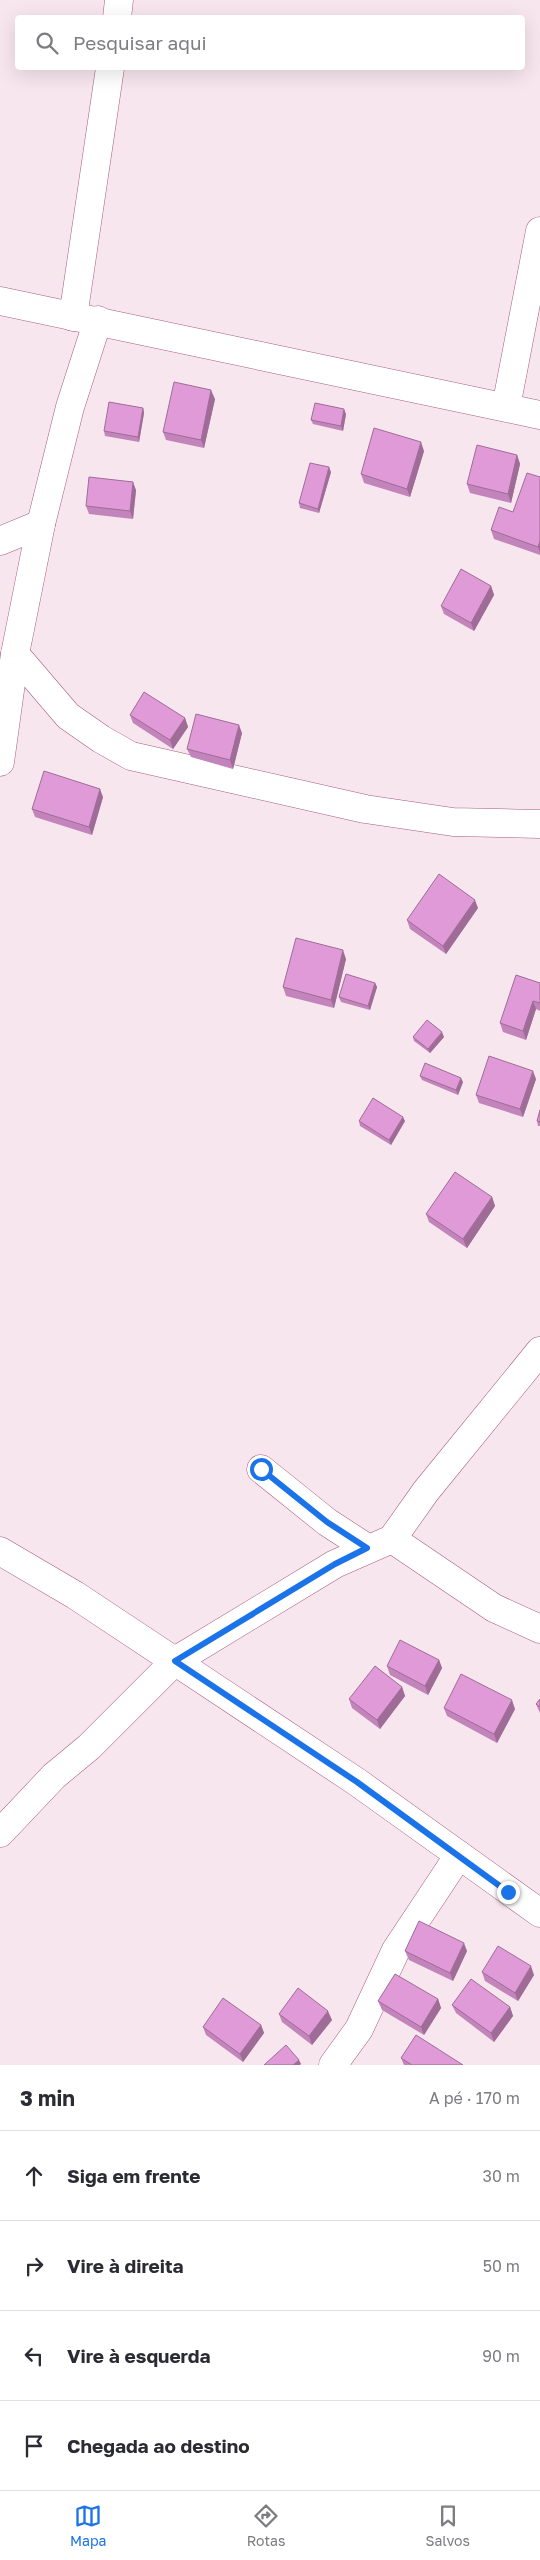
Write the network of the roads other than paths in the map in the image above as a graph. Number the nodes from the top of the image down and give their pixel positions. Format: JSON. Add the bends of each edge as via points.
{"nodes":[{"id":1,"x":120,"y":0,"type":"edge"},
{"id":2,"x":118,"y":15,"type":"edge"},
{"id":3,"x":110,"y":70,"type":"edge"},
{"id":4,"x":540,"y":231,"type":"edge"},
{"id":5,"x":0,"y":301,"type":"edge"},
{"id":6,"x":86,"y":318,"type":"junction"},
{"id":7,"x":506,"y":407,"type":"junction"},
{"id":8,"x":540,"y":415,"type":"edge"},
{"id":9,"x":41,"y":524,"type":"junction"},
{"id":10,"x":0,"y":541,"type":"edge"},
{"id":11,"x":15,"y":654,"type":"junction"},
{"id":12,"x":0,"y":762,"type":"edge"},
{"id":13,"x":540,"y":824,"type":"edge"},
{"id":14,"x":540,"y":1351,"type":"edge"},
{"id":15,"x":261,"y":1469,"type":"dead end"},
{"id":16,"x":392,"y":1539,"type":"junction"},
{"id":17,"x":367,"y":1548,"type":"junction"},
{"id":18,"x":0,"y":1551,"type":"edge"},
{"id":19,"x":540,"y":1629,"type":"edge"},
{"id":20,"x":175,"y":1661,"type":"junction"},
{"id":21,"x":0,"y":1833,"type":"edge"},
{"id":22,"x":459,"y":1855,"type":"junction"},
{"id":23,"x":540,"y":1913,"type":"edge"},
{"id":24,"x":333,"y":2065,"type":"edge"}],
"edges":[{"from":1,"to":2,"type":"street"},
{"from":3,"to":6,"type":"street"},
{"from":4,"to":7,"type":"street"},
{"from":5,"to":6,"type":"street"},
{"from":6,"to":7,"type":"street"},
{"from":6,"to":9,"type":"street","via":[[70,407]]},
{"from":7,"to":8,"type":"street"},
{"from":9,"to":10,"type":"street"},
{"from":9,"to":11,"type":"street"},
{"from":11,"to":12,"type":"street"},
{"from":11,"to":13,"type":"street","via":[[68,716],[130,756],[366,809],[453,822]]},
{"from":14,"to":16,"type":"street","via":[[426,1491]]},
{"from":15,"to":17,"type":"street","via":[[327,1522]]},
{"from":16,"to":17,"type":"street"},
{"from":16,"to":19,"type":"street","via":[[494,1608]]},
{"from":17,"to":20,"type":"street"},
{"from":18,"to":20,"type":"street","via":[[75,1595]]},
{"from":20,"to":21,"type":"street","via":[[90,1747],[54,1776]]},
{"from":20,"to":22,"type":"street","via":[[357,1782]]},
{"from":22,"to":23,"type":"street"},
{"from":22,"to":24,"type":"street","via":[[396,1950],[359,2029]]}]}
